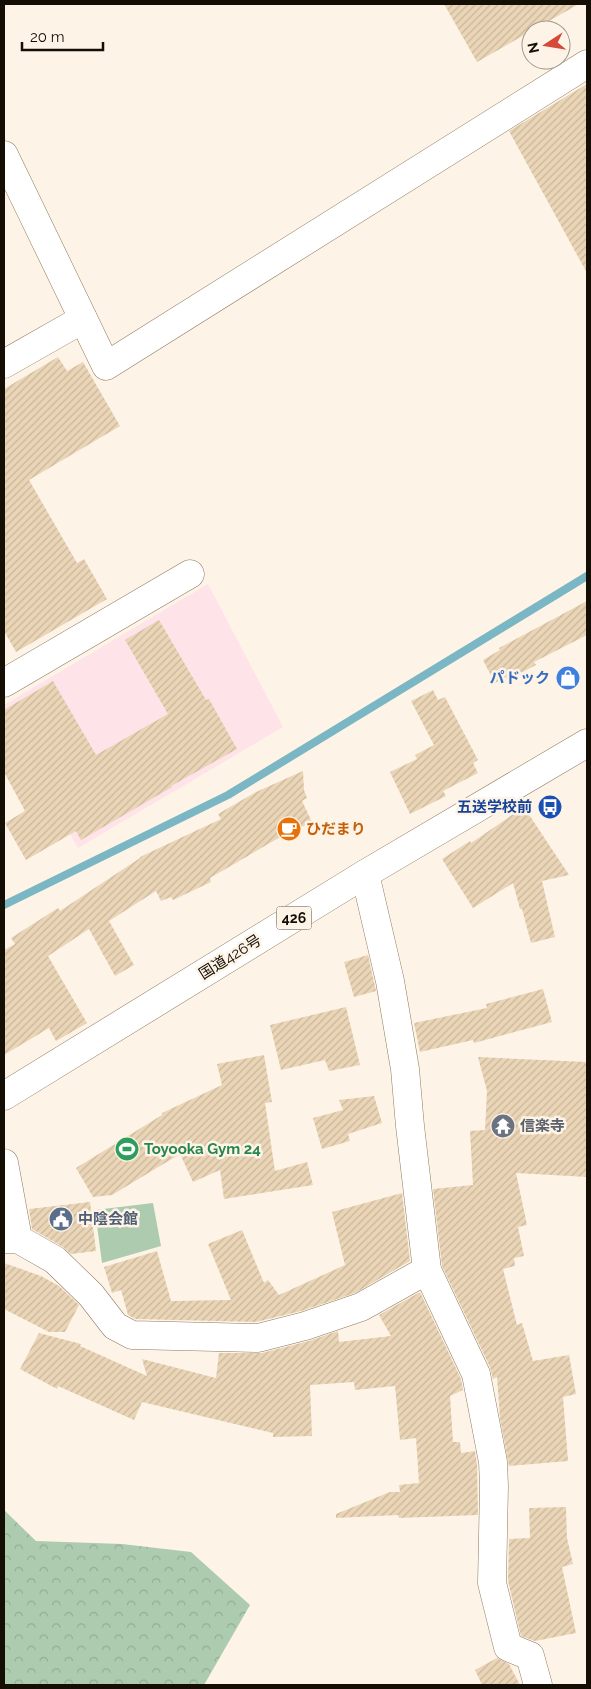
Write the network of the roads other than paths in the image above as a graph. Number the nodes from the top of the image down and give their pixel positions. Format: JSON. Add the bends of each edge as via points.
{"nodes":[{"id":1,"x":587,"y":64,"type":"edge"},
{"id":2,"x":4,"y":155,"type":"edge"},
{"id":3,"x":83,"y":319,"type":"junction"},
{"id":4,"x":4,"y":364,"type":"edge"},
{"id":5,"x":190,"y":574,"type":"dead end"},
{"id":6,"x":4,"y":684,"type":"edge"},
{"id":7,"x":587,"y":744,"type":"edge"},
{"id":8,"x":365,"y":874,"type":"junction"},
{"id":9,"x":4,"y":1096,"type":"edge"},
{"id":10,"x":4,"y":1163,"type":"edge"},
{"id":11,"x":11,"y":1239,"type":"edge"},
{"id":12,"x":428,"y":1270,"type":"junction"},
{"id":13,"x":538,"y":1685,"type":"edge"}],
"edges":[{"from":1,"to":3,"type":"main road","via":[[106,366]]},
{"from":2,"to":3,"type":"main road"},
{"from":3,"to":4,"type":"main road"},
{"from":5,"to":6,"type":"main road"},
{"from":7,"to":8,"type":"main road","name":"国道426号","number":"426"},
{"from":8,"to":9,"type":"main road","name":"国道426号","number":"426"},
{"from":8,"to":12,"type":"main road","via":[[390,981],[405,1069]]},
{"from":10,"to":11,"type":"main road"},
{"from":11,"to":12,"type":"main road","via":[[55,1260],[90,1294],[115,1326],[132,1335],[258,1338],[361,1307]]},
{"from":12,"to":13,"type":"main road","via":[[476,1374],[493,1462],[492,1583],[508,1647],[530,1656]]}]}
